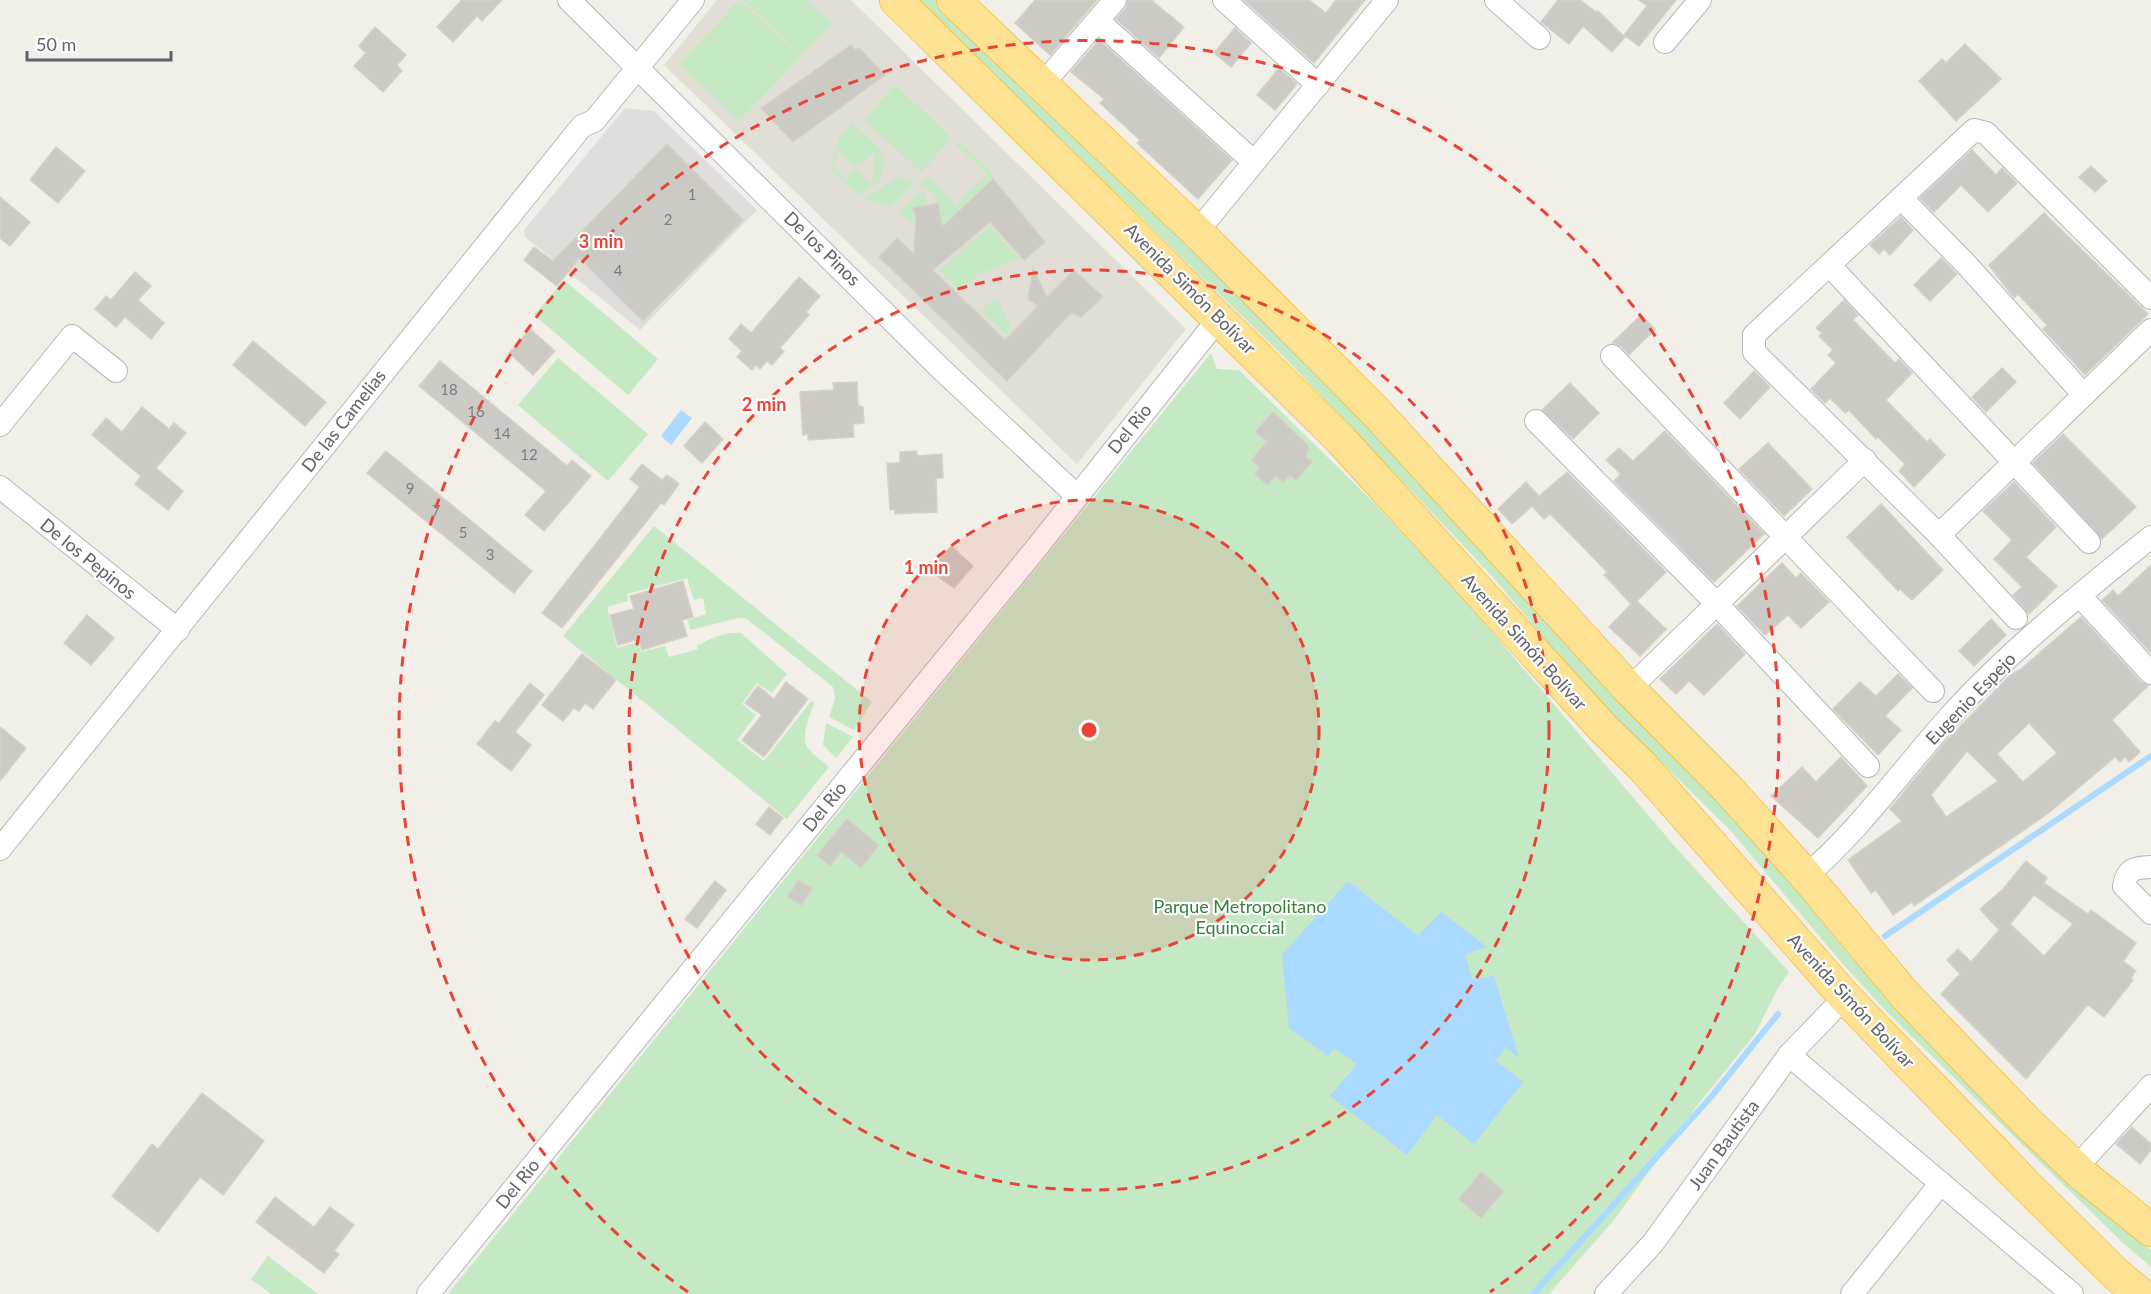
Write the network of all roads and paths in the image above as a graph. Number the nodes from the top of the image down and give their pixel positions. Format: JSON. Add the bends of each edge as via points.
{"nodes":[{"id":1,"x":569,"y":0,"type":"edge"},
{"id":2,"x":693,"y":0,"type":"edge"},
{"id":3,"x":896,"y":0,"type":"edge"},
{"id":4,"x":1115,"y":0,"type":"edge"},
{"id":5,"x":1224,"y":0,"type":"edge"},
{"id":6,"x":1496,"y":0,"type":"edge"},
{"id":7,"x":1700,"y":0,"type":"edge"},
{"id":8,"x":957,"y":1,"type":"edge"},
{"id":9,"x":1383,"y":2,"type":"edge"},
{"id":10,"x":1098,"y":21,"type":"junction"},
{"id":11,"x":1539,"y":38,"type":"dead end"},
{"id":12,"x":1665,"y":42,"type":"dead end"},
{"id":13,"x":638,"y":68,"type":"junction"},
{"id":14,"x":1318,"y":84,"type":"junction"},
{"id":15,"x":1041,"y":85,"type":"junction"},
{"id":16,"x":1254,"y":162,"type":"junction"},
{"id":17,"x":1901,"y":198,"type":"junction"},
{"id":18,"x":1197,"y":231,"type":"junction"},
{"id":19,"x":1830,"y":266,"type":"junction"},
{"id":20,"x":2151,"y":298,"type":"edge"},
{"id":21,"x":1219,"y":318,"type":"junction"},
{"id":22,"x":2151,"y":330,"type":"edge"},
{"id":23,"x":1612,"y":356,"type":"dead end"},
{"id":24,"x":116,"y":371,"type":"dead end"},
{"id":25,"x":2084,"y":395,"type":"junction"},
{"id":26,"x":1536,"y":421,"type":"dead end"},
{"id":27,"x":0,"y":425,"type":"edge"},
{"id":28,"x":1865,"y":460,"type":"junction"},
{"id":29,"x":2015,"y":462,"type":"junction"},
{"id":30,"x":0,"y":487,"type":"edge"},
{"id":31,"x":1077,"y":496,"type":"junction"},
{"id":32,"x":1939,"y":536,"type":"junction"},
{"id":33,"x":2151,"y":537,"type":"edge"},
{"id":34,"x":1785,"y":538,"type":"junction"},
{"id":35,"x":2089,"y":542,"type":"dead end"},
{"id":36,"x":2080,"y":596,"type":"junction"},
{"id":37,"x":1717,"y":604,"type":"junction"},
{"id":38,"x":2016,"y":618,"type":"dead end"},
{"id":39,"x":178,"y":630,"type":"junction"},
{"id":40,"x":2151,"y":673,"type":"edge"},
{"id":41,"x":1629,"y":689,"type":"junction"},
{"id":42,"x":1933,"y":691,"type":"dead end"},
{"id":43,"x":1868,"y":766,"type":"dead end"},
{"id":44,"x":4,"y":836,"type":"edge"},
{"id":45,"x":2151,"y":867,"type":"edge"},
{"id":46,"x":1806,"y":876,"type":"junction"},
{"id":47,"x":2151,"y":913,"type":"edge"},
{"id":48,"x":1845,"y":997,"type":"junction"},
{"id":49,"x":1789,"y":1055,"type":"junction"},
{"id":50,"x":2151,"y":1086,"type":"edge"},
{"id":51,"x":2076,"y":1168,"type":"junction"},
{"id":52,"x":1941,"y":1183,"type":"junction"},
{"id":53,"x":2151,"y":1230,"type":"edge"},
{"id":54,"x":428,"y":1294,"type":"edge"},
{"id":55,"x":1606,"y":1294,"type":"edge"},
{"id":56,"x":1852,"y":1294,"type":"edge"},
{"id":57,"x":2072,"y":1294,"type":"edge"},
{"id":58,"x":2140,"y":1294,"type":"edge"}],
"edges":[{"from":1,"to":13,"type":"street","name":"De los Pinos"},
{"from":2,"to":13,"type":"street","name":"De las Camelias"},
{"from":3,"to":21,"type":"highway","name":"Avenida Simón Bolívar"},
{"from":4,"to":10,"type":"street"},
{"from":5,"to":14,"type":"street"},
{"from":6,"to":11,"type":"street"},
{"from":7,"to":12,"type":"street"},
{"from":8,"to":15,"type":"highway"},
{"from":9,"to":14,"type":"street"},
{"from":10,"to":15,"type":"street"},
{"from":10,"to":16,"type":"street"},
{"from":13,"to":31,"type":"street","name":"De los Pinos","via":[[949,376]]},
{"from":13,"to":39,"type":"street","name":"De las Camelias","via":[[594,121],[582,126]]},
{"from":14,"to":16,"type":"street"},
{"from":15,"to":18,"type":"highway"},
{"from":16,"to":18,"type":"street"},
{"from":17,"to":19,"type":"street"},
{"from":17,"to":20,"type":"street","via":[[1974,130],[1981,130]]},
{"from":17,"to":25,"type":"street"},
{"from":18,"to":41,"type":"highway","via":[[1375,411]]},
{"from":19,"to":28,"type":"street","via":[[1754,335],[1754,352]]},
{"from":19,"to":29,"type":"street"},
{"from":21,"to":31,"type":"street","name":"Del Rio"},
{"from":21,"to":48,"type":"highway","name":"Avenida Simón Bolívar","via":[[1341,440],[1649,775]]},
{"from":22,"to":25,"type":"street"},
{"from":23,"to":34,"type":"street"},
{"from":24,"to":27,"type":"street","via":[[72,336]]},
{"from":25,"to":29,"type":"street"},
{"from":26,"to":37,"type":"street"},
{"from":28,"to":32,"type":"street"},
{"from":28,"to":34,"type":"street"},
{"from":29,"to":32,"type":"street"},
{"from":29,"to":35,"type":"street"},
{"from":30,"to":39,"type":"street","name":"De los Pepinos"},
{"from":31,"to":54,"type":"street","name":"Del Rio"},
{"from":32,"to":38,"type":"street"},
{"from":33,"to":36,"type":"street","name":"Eugenio Espejo"},
{"from":34,"to":37,"type":"street"},
{"from":34,"to":42,"type":"street"},
{"from":36,"to":40,"type":"street"},
{"from":36,"to":46,"type":"street","name":"Eugenio Espejo","via":[[1954,712]]},
{"from":37,"to":41,"type":"street"},
{"from":37,"to":43,"type":"street"},
{"from":39,"to":44,"type":"street","name":"De las Camelias"},
{"from":41,"to":46,"type":"highway","via":[[1728,789]]},
{"from":45,"to":47,"type":"street","via":[[2134,868],[2126,874],[2124,886]]},
{"from":46,"to":51,"type":"highway","via":[[1905,995]]},
{"from":48,"to":49,"type":"street","name":"Juan Bautista"},
{"from":48,"to":58,"type":"highway","name":"Avenida Simón Bolívar","via":[[2042,1200]]},
{"from":49,"to":52,"type":"street"},
{"from":49,"to":55,"type":"street","name":"Juan Bautista","via":[[1653,1243]]},
{"from":50,"to":51,"type":"street"},
{"from":51,"to":53,"type":"highway"},
{"from":52,"to":56,"type":"street"},
{"from":52,"to":57,"type":"street"}]}
